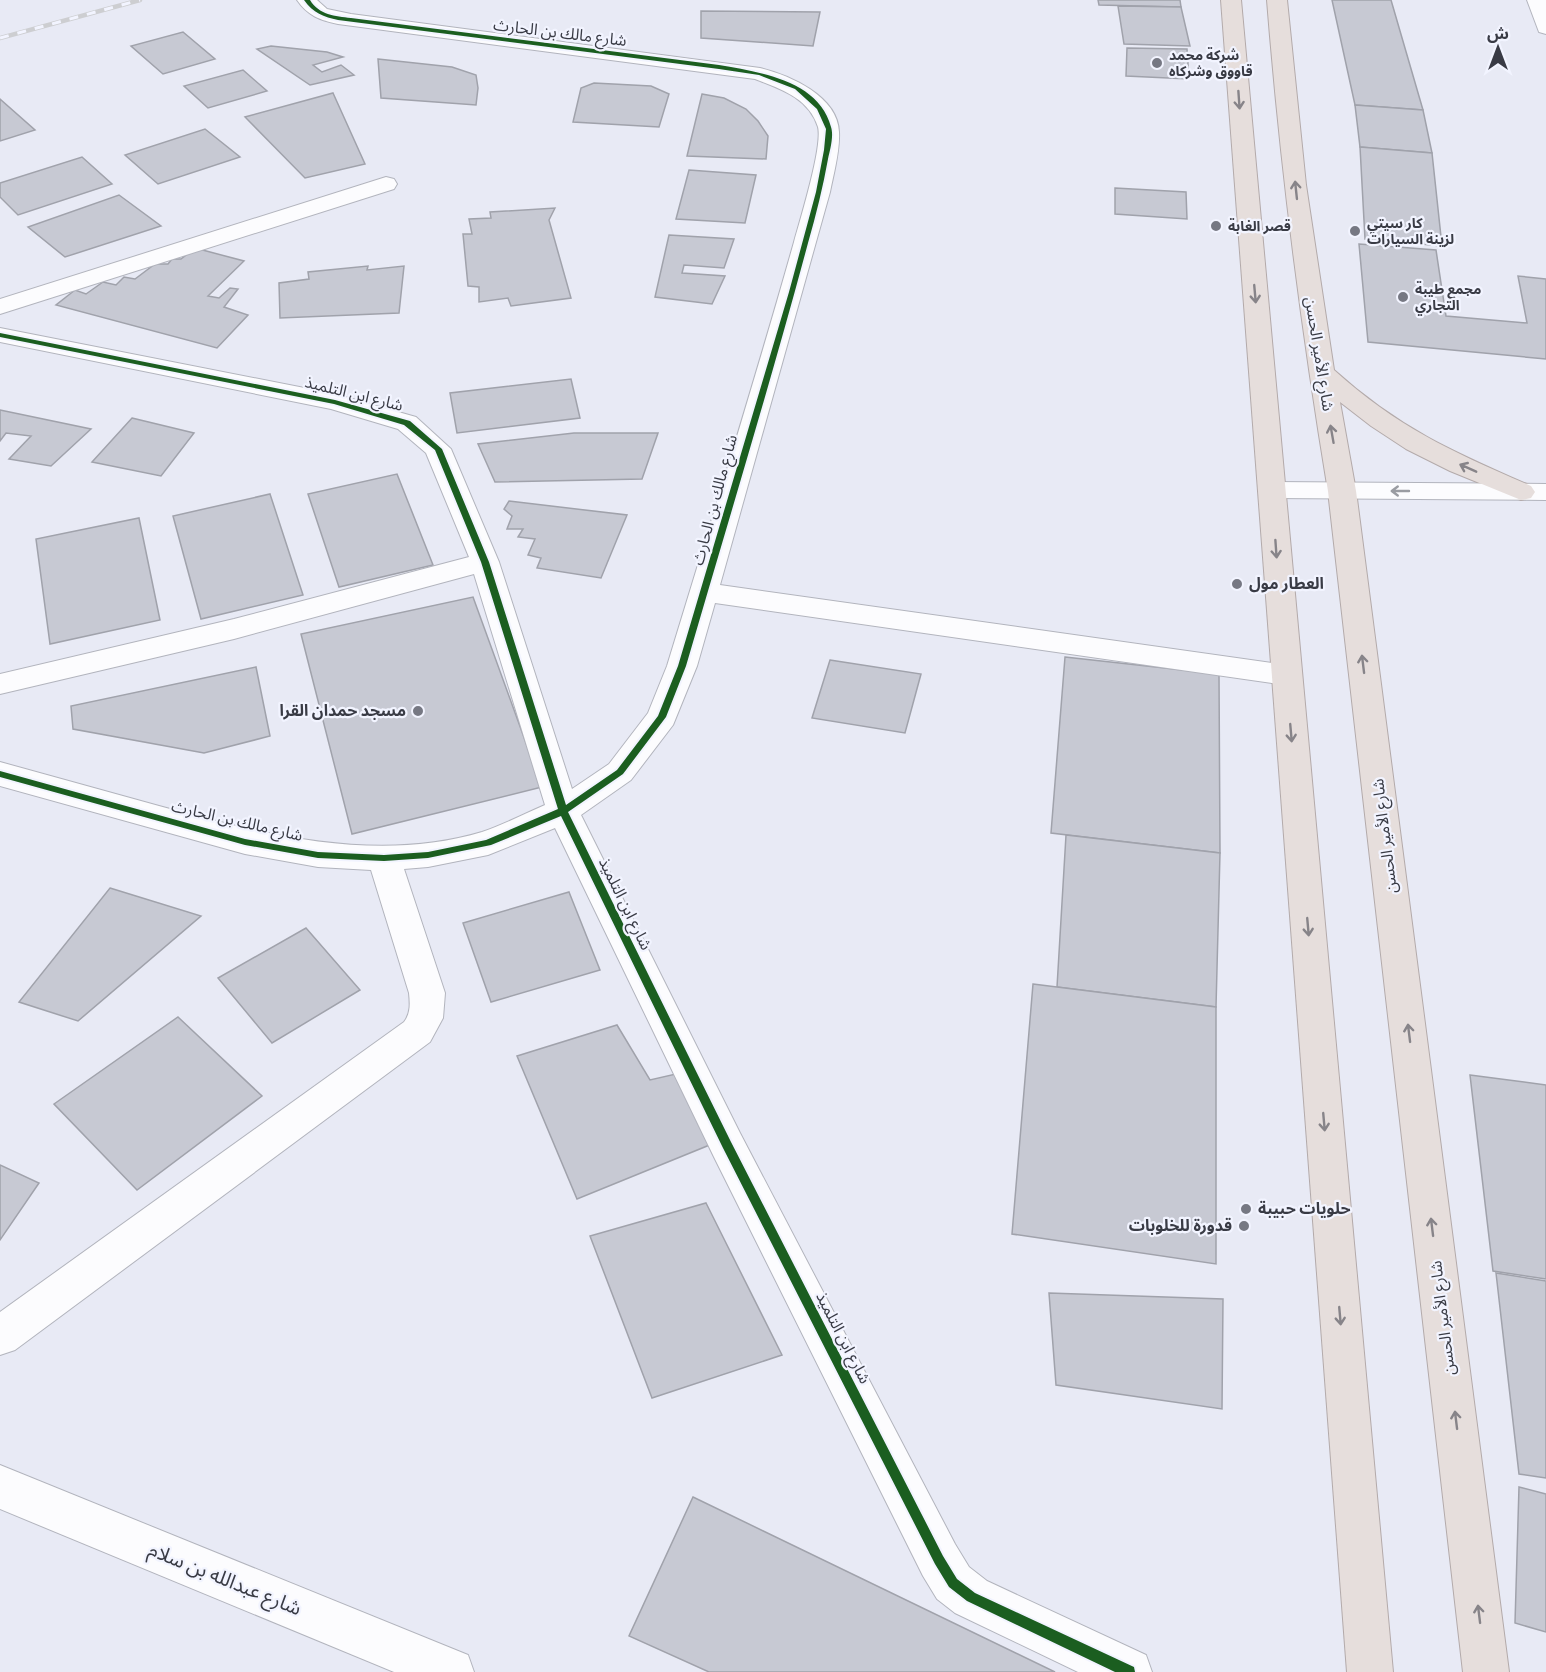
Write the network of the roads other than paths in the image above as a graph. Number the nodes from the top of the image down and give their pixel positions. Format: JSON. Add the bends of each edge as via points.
{"nodes":[{"id":1,"x":308,"y":0,"type":"edge"},
{"id":2,"x":1231,"y":0,"type":"edge"},
{"id":3,"x":1277,"y":0,"type":"edge"},
{"id":4,"x":1537,"y":0,"type":"edge"},
{"id":5,"x":1546,"y":28,"type":"edge"},
{"id":6,"x":386,"y":184,"type":"dead end"},
{"id":7,"x":0,"y":307,"type":"edge"},
{"id":8,"x":1,"y":336,"type":"edge"},
{"id":9,"x":1321,"y":372,"type":"junction"},
{"id":10,"x":1272,"y":490,"type":"junction"},
{"id":11,"x":1342,"y":491,"type":"junction"},
{"id":12,"x":1534,"y":492,"type":"edge"},
{"id":13,"x":485,"y":562,"type":"junction"},
{"id":14,"x":706,"y":592,"type":"junction"},
{"id":15,"x":1286,"y":675,"type":"junction"},
{"id":16,"x":0,"y":684,"type":"edge"},
{"id":17,"x":0,"y":774,"type":"edge"},
{"id":18,"x":563,"y":811,"type":"junction"},
{"id":19,"x":384,"y":858,"type":"junction"},
{"id":20,"x":0,"y":1336,"type":"edge"},
{"id":21,"x":0,"y":1487,"type":"edge"},
{"id":22,"x":451,"y":1672,"type":"edge"},
{"id":23,"x":1129,"y":1672,"type":"edge"},
{"id":24,"x":1370,"y":1672,"type":"edge"},
{"id":25,"x":1486,"y":1672,"type":"edge"}],
"edges":[{"from":1,"to":14,"type":"street","name":"شارع مالك بن الحارث","via":[[321,14],[351,20],[760,74],[796,88],[820,108],[829,129],[819,192]]},
{"from":2,"to":10,"type":"highway","one_way":true},
{"from":9,"to":3,"type":"highway","name":"شارع الأمير الحسن","one_way":true},
{"from":4,"to":5,"type":"street"},
{"from":6,"to":7,"type":"street"},
{"from":8,"to":13,"type":"street","name":"شارع ابن التلميذ","via":[[335,402],[407,423],[438,449]]},
{"from":11,"to":9,"type":"highway","name":"شارع الأمير الحسن","one_way":true},
{"from":12,"to":9,"type":"highway","one_way":true,"via":[[1438,455],[1402,435]]},
{"from":10,"to":11,"type":"street"},
{"from":10,"to":15,"type":"highway","one_way":true},
{"from":12,"to":11,"type":"street","one_way":true},
{"from":25,"to":11,"type":"highway","name":"شارع الأمير الحسن","one_way":true},
{"from":13,"to":16,"type":"street","via":[[234,629]]},
{"from":13,"to":18,"type":"street","name":"شارع ابن التلميذ"},
{"from":14,"to":15,"type":"street"},
{"from":14,"to":18,"type":"street","name":"شارع مالك بن الحارث","via":[[662,717],[620,772]]},
{"from":15,"to":24,"type":"highway","one_way":true},
{"from":17,"to":19,"type":"street","name":"شارع مالك بن الحارث","via":[[245,842],[318,855]]},
{"from":18,"to":19,"type":"street","name":"شارع مالك بن الحارث","via":[[488,843],[428,855]]},
{"from":18,"to":23,"type":"street","name":"شارع ابن التلميذ","via":[[727,1145],[953,1583],[970,1597]]},
{"from":19,"to":20,"type":"street","via":[[427,993],[429,1011],[417,1032]]},
{"from":21,"to":22,"type":"street","name":"شارع عبدالله بن سلام"}]}
